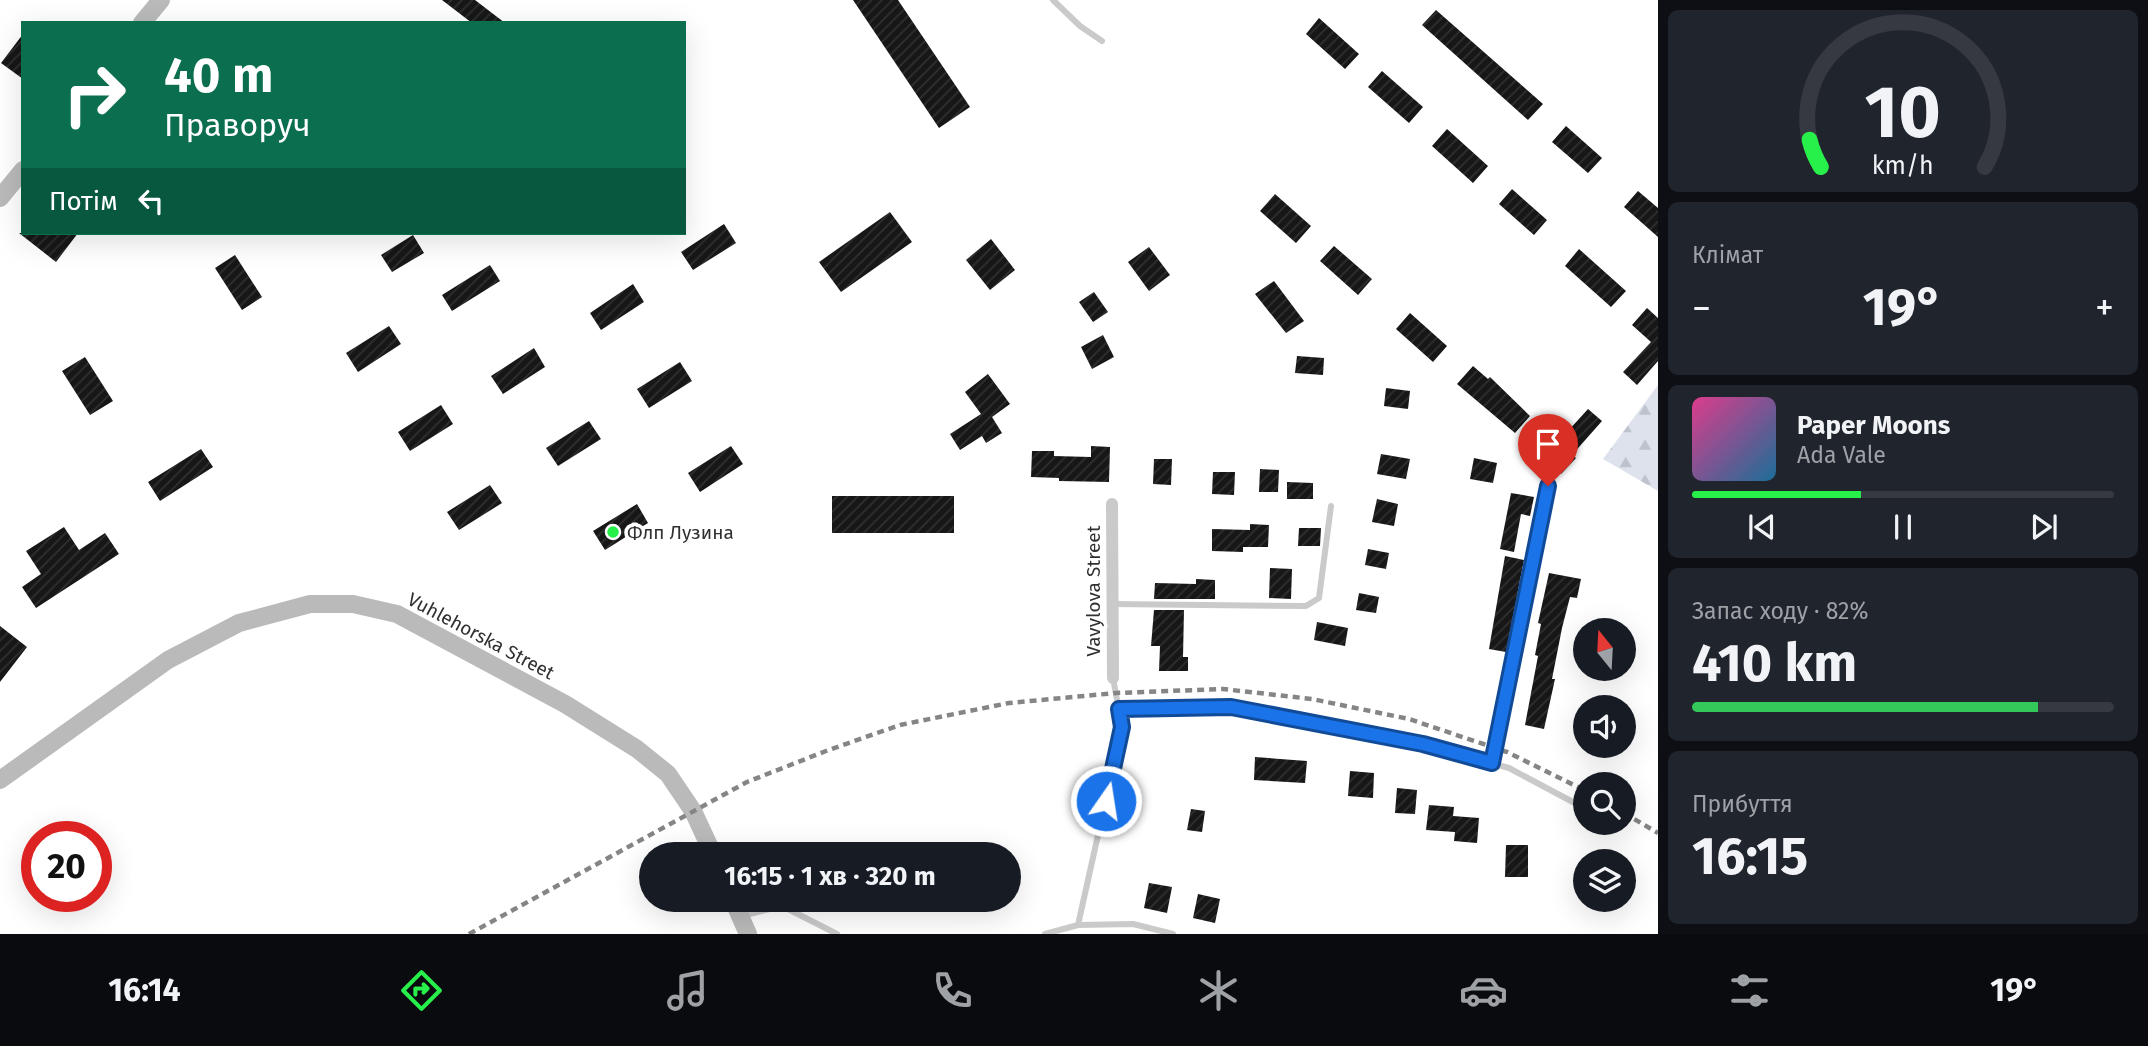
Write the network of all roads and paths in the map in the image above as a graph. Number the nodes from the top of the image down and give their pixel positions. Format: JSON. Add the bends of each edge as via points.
{"nodes":[{"id":1,"x":161,"y":0,"type":"edge"},
{"id":2,"x":1054,"y":0,"type":"edge"},
{"id":3,"x":144,"y":21,"type":"edge"},
{"id":4,"x":1102,"y":41,"type":"dead end"},
{"id":5,"x":21,"y":172,"type":"edge"},
{"id":6,"x":0,"y":198,"type":"edge"},
{"id":7,"x":1548,"y":486,"type":"dead end"},
{"id":8,"x":1112,"y":504,"type":"dead end"},
{"id":9,"x":1331,"y":506,"type":"dead end"},
{"id":10,"x":1113,"y":604,"type":"junction"},
{"id":11,"x":1113,"y":678,"type":"joint"},
{"id":12,"x":1119,"y":709,"type":"junction"},
{"id":13,"x":1492,"y":763,"type":"junction"},
{"id":14,"x":0,"y":780,"type":"edge"},
{"id":15,"x":1573,"y":802,"type":"edge"},
{"id":16,"x":708,"y":842,"type":"edge"},
{"id":17,"x":739,"y":912,"type":"edge"},
{"id":18,"x":794,"y":912,"type":"edge"},
{"id":19,"x":1078,"y":925,"type":"junction"},
{"id":20,"x":748,"y":934,"type":"edge"},
{"id":21,"x":836,"y":934,"type":"edge"},
{"id":22,"x":1045,"y":934,"type":"edge"},
{"id":23,"x":1173,"y":934,"type":"edge"}],
"edges":[{"from":1,"to":3,"type":"main road"},
{"from":2,"to":4,"type":"lane"},
{"from":5,"to":6,"type":"main road"},
{"from":7,"to":13,"type":"street"},
{"from":8,"to":10,"type":"street","name":"Vavylova Street"},
{"from":9,"to":10,"type":"lane","via":[[1319,597],[1306,606]]},
{"from":10,"to":11,"type":"street","name":"Vavylova Street"},
{"from":11,"to":12,"type":"lane"},
{"from":12,"to":13,"type":"lane","via":[[1231,707],[1423,744]]},
{"from":12,"to":19,"type":"lane","via":[[1122,727]]},
{"from":13,"to":15,"type":"lane"},
{"from":14,"to":16,"type":"main road","name":"Vuhlehorska Street","via":[[168,660],[240,623],[310,604],[353,604],[397,614],[565,704],[637,749],[667,774],[694,811]]},
{"from":17,"to":20,"type":"main road"},
{"from":18,"to":21,"type":"lane"},
{"from":19,"to":22,"type":"lane"},
{"from":19,"to":23,"type":"lane","via":[[1133,924]]}]}
